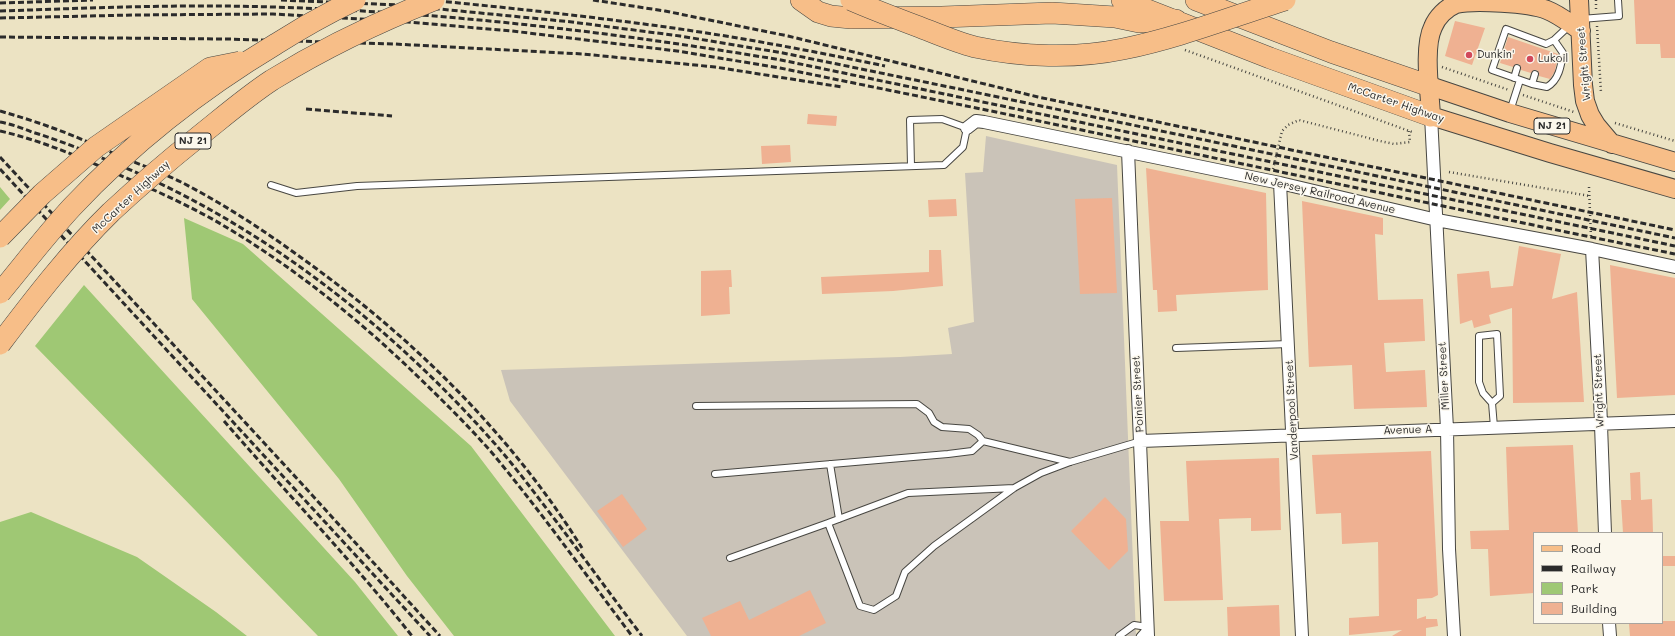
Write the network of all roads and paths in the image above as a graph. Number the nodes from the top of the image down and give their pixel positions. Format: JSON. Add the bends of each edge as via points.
{"nodes":[{"id":1,"x":355,"y":0,"type":"edge"},
{"id":2,"x":434,"y":0,"type":"edge"},
{"id":3,"x":801,"y":0,"type":"edge"},
{"id":4,"x":851,"y":0,"type":"edge"},
{"id":5,"x":1122,"y":0,"type":"edge"},
{"id":6,"x":1196,"y":0,"type":"edge"},
{"id":7,"x":1284,"y":0,"type":"edge"},
{"id":8,"x":1579,"y":0,"type":"edge"},
{"id":9,"x":1596,"y":0,"type":"edge"},
{"id":10,"x":1618,"y":0,"type":"edge"},
{"id":11,"x":1176,"y":20,"type":"junction"},
{"id":12,"x":1582,"y":23,"type":"junction"},
{"id":13,"x":1554,"y":40,"type":"junction"},
{"id":14,"x":1179,"y":48,"type":"dead end"},
{"id":15,"x":248,"y":61,"type":"junction"},
{"id":16,"x":1440,"y":66,"type":"dead end"},
{"id":17,"x":1517,"y":68,"type":"dead end"},
{"id":18,"x":1535,"y":74,"type":"dead end"},
{"id":19,"x":1517,"y":79,"type":"junction"},
{"id":20,"x":1532,"y":84,"type":"junction"},
{"id":21,"x":1430,"y":86,"type":"junction"},
{"id":22,"x":1516,"y":92,"type":"junction"},
{"id":23,"x":1601,"y":95,"type":"dead end"},
{"id":24,"x":1510,"y":113,"type":"junction"},
{"id":25,"x":1590,"y":115,"type":"junction"},
{"id":26,"x":1431,"y":116,"type":"junction"},
{"id":27,"x":967,"y":128,"type":"junction"},
{"id":28,"x":1675,"y":141,"type":"edge"},
{"id":29,"x":1612,"y":144,"type":"junction"},
{"id":30,"x":1128,"y":151,"type":"junction"},
{"id":31,"x":1675,"y":162,"type":"edge"},
{"id":32,"x":911,"y":166,"type":"junction"},
{"id":33,"x":1449,"y":172,"type":"dead end"},
{"id":34,"x":1275,"y":182,"type":"junction"},
{"id":35,"x":271,"y":185,"type":"dead end"},
{"id":36,"x":1589,"y":187,"type":"dead end"},
{"id":37,"x":1675,"y":189,"type":"edge"},
{"id":38,"x":1590,"y":196,"type":"junction"},
{"id":39,"x":1437,"y":220,"type":"junction"},
{"id":40,"x":0,"y":237,"type":"edge"},
{"id":41,"x":1592,"y":249,"type":"junction"},
{"id":42,"x":1675,"y":267,"type":"edge"},
{"id":43,"x":0,"y":293,"type":"edge"},
{"id":44,"x":0,"y":344,"type":"edge"},
{"id":45,"x":1289,"y":344,"type":"junction"},
{"id":46,"x":1176,"y":348,"type":"dead end"},
{"id":47,"x":1492,"y":403,"type":"junction"},
{"id":48,"x":696,"y":406,"type":"dead end"},
{"id":49,"x":1675,"y":421,"type":"edge"},
{"id":50,"x":1600,"y":424,"type":"junction"},
{"id":51,"x":1494,"y":427,"type":"junction"},
{"id":52,"x":1447,"y":429,"type":"junction"},
{"id":53,"x":1293,"y":435,"type":"junction"},
{"id":54,"x":983,"y":441,"type":"junction"},
{"id":55,"x":1141,"y":441,"type":"junction"},
{"id":56,"x":1070,"y":462,"type":"junction"},
{"id":57,"x":830,"y":464,"type":"junction"},
{"id":58,"x":715,"y":474,"type":"dead end"},
{"id":59,"x":1014,"y":488,"type":"junction"},
{"id":60,"x":839,"y":519,"type":"junction"},
{"id":61,"x":828,"y":522,"type":"junction"},
{"id":62,"x":1605,"y":532,"type":"edge"},
{"id":63,"x":730,"y":558,"type":"dead end"},
{"id":64,"x":1609,"y":624,"type":"edge"},
{"id":65,"x":1145,"y":633,"type":"edge"},
{"id":66,"x":1119,"y":636,"type":"edge"},
{"id":67,"x":1302,"y":636,"type":"edge"},
{"id":68,"x":1454,"y":636,"type":"edge"},
{"id":69,"x":1610,"y":636,"type":"edge"}],
"edges":[{"from":1,"to":15,"type":"highway","number":"NJ 21","bridge":true,"via":[[312,22]]},
{"from":2,"to":44,"type":"highway","name":"McCarter Highway","number":"NJ 21","bridge":true,"via":[[393,16],[330,47],[271,81],[215,123],[157,170],[110,213],[66,261]]},
{"from":3,"to":11,"type":"highway","via":[[818,12],[852,18],[1052,13],[1115,16],[1139,22]]},
{"from":4,"to":7,"type":"highway","bridge":true,"via":[[974,46],[1045,55],[1086,54],[1122,49],[1169,37]]},
{"from":5,"to":11,"type":"highway","name":"McCarter Highway","number":"NJ 21"},
{"from":6,"to":21,"type":"highway","number":"NJ 21","via":[[1331,52]]},
{"from":8,"to":12,"type":"main road","name":"Wright Street"},
{"from":9,"to":12,"type":"path"},
{"from":10,"to":12,"type":"lane","via":[[1619,16]]},
{"from":11,"to":26,"type":"highway","name":"McCarter Highway","number":"NJ 21","via":[[1270,58]]},
{"from":12,"to":13,"type":"lane"},
{"from":12,"to":21,"type":"main road","via":[[1532,6],[1469,1],[1456,4],[1445,11],[1432,28],[1428,50]]},
{"from":12,"to":23,"type":"path"},
{"from":12,"to":25,"type":"main road","name":"Wright Street","via":[[1583,85]]},
{"from":13,"to":19,"type":"lane","via":[[1545,46],[1506,29],[1492,70]]},
{"from":13,"to":20,"type":"lane","via":[[1562,53],[1554,83],[1547,87]]},
{"from":14,"to":34,"type":"path","via":[[1410,131],[1410,142],[1394,144],[1299,120],[1282,131]]},
{"from":15,"to":40,"type":"highway","bridge":true,"via":[[210,68],[96,147],[42,194]]},
{"from":15,"to":43,"type":"highway","number":"NJ 21","bridge":true,"via":[[194,98],[138,143],[72,208]]},
{"from":16,"to":22,"type":"path"},
{"from":17,"to":19,"type":"lane"},
{"from":18,"to":20,"type":"lane"},
{"from":19,"to":20,"type":"lane"},
{"from":19,"to":22,"type":"lane"},
{"from":21,"to":24,"type":"main road","number":"NJ 21"},
{"from":21,"to":26,"type":"main road"},
{"from":22,"to":24,"type":"lane"},
{"from":22,"to":25,"type":"path"},
{"from":24,"to":29,"type":"main road","number":"NJ 21"},
{"from":25,"to":28,"type":"path"},
{"from":25,"to":29,"type":"main road","name":"Wright Street"},
{"from":26,"to":37,"type":"main road","name":"McCarter Highway","number":"NJ 21"},
{"from":26,"to":39,"type":"street","name":"Miller Street"},
{"from":27,"to":30,"type":"street","name":"New Jersey Railroad Avenue","via":[[976,121]]},
{"from":27,"to":32,"type":"lane","via":[[963,147],[944,165]]},
{"from":27,"to":32,"type":"lane","via":[[942,120],[910,120]]},
{"from":29,"to":31,"type":"main road","number":"NJ 21"},
{"from":30,"to":34,"type":"street","name":"New Jersey Railroad Avenue"},
{"from":30,"to":55,"type":"street","name":"Poinier Street"},
{"from":32,"to":35,"type":"lane","via":[[357,186],[296,193]]},
{"from":33,"to":38,"type":"path"},
{"from":34,"to":39,"type":"street","name":"New Jersey Railroad Avenue"},
{"from":34,"to":45,"type":"street","name":"Vanderpool Street"},
{"from":36,"to":38,"type":"path"},
{"from":38,"to":41,"type":"path"},
{"from":39,"to":41,"type":"street","name":"New Jersey Railroad Avenue"},
{"from":39,"to":52,"type":"street","name":"Miller Street"},
{"from":41,"to":42,"type":"street","name":"New Jersey Railroad Avenue"},
{"from":41,"to":50,"type":"street","name":"Wright Street"},
{"from":45,"to":46,"type":"lane"},
{"from":45,"to":53,"type":"street","name":"Vanderpool Street"},
{"from":47,"to":47,"type":"lane","via":[[1483,393],[1479,382],[1478,336],[1497,334],[1500,396]]},
{"from":47,"to":51,"type":"lane"},
{"from":48,"to":54,"type":"lane","via":[[918,404],[942,427],[969,429],[978,434]]},
{"from":49,"to":50,"type":"street","name":"Avenue A"},
{"from":50,"to":51,"type":"street","name":"Avenue A"},
{"from":50,"to":62,"type":"street","name":"Wright Street"},
{"from":51,"to":52,"type":"street","name":"Avenue A"},
{"from":52,"to":53,"type":"street","name":"Avenue A"},
{"from":52,"to":68,"type":"street","name":"Miller Street","via":[[1449,549]]},
{"from":53,"to":55,"type":"street","name":"Avenue A"},
{"from":53,"to":67,"type":"street","name":"Vanderpool Street"},
{"from":54,"to":56,"type":"lane"},
{"from":54,"to":57,"type":"lane","via":[[972,451]]},
{"from":55,"to":56,"type":"lane"},
{"from":55,"to":65,"type":"street","name":"Poinier Street"},
{"from":56,"to":59,"type":"lane"},
{"from":57,"to":58,"type":"lane"},
{"from":57,"to":60,"type":"lane"},
{"from":59,"to":60,"type":"lane","via":[[908,493]]},
{"from":59,"to":61,"type":"lane","via":[[934,546],[905,572],[896,596],[874,610],[860,606]]},
{"from":60,"to":61,"type":"lane"},
{"from":61,"to":63,"type":"lane"},
{"from":64,"to":69,"type":"street"},
{"from":65,"to":66,"type":"lane","via":[[1134,625]]}]}
